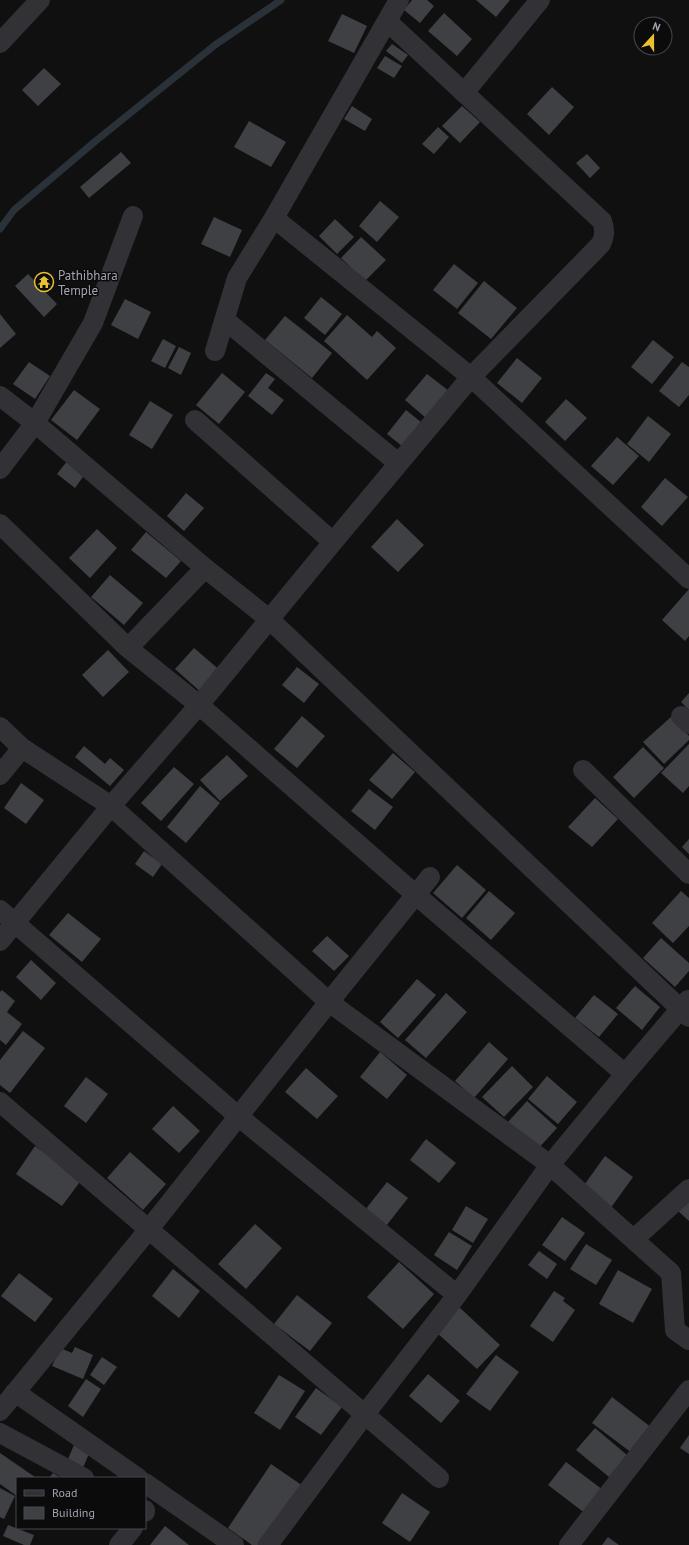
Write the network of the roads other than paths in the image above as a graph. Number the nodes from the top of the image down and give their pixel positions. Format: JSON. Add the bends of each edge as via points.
{"nodes":[{"id":1,"x":40,"y":0,"type":"edge"},
{"id":2,"x":399,"y":0,"type":"edge"},
{"id":3,"x":540,"y":0,"type":"edge"},
{"id":4,"x":388,"y":22,"type":"junction"},
{"id":5,"x":4,"y":32,"type":"edge"},
{"id":6,"x":464,"y":92,"type":"junction"},
{"id":7,"x":133,"y":216,"type":"dead end"},
{"id":8,"x":274,"y":218,"type":"junction"},
{"id":9,"x":225,"y":320,"type":"junction"},
{"id":10,"x":216,"y":351,"type":"dead end"},
{"id":11,"x":471,"y":377,"type":"junction"},
{"id":12,"x":0,"y":396,"type":"edge"},
{"id":13,"x":195,"y":420,"type":"dead end"},
{"id":14,"x":35,"y":423,"type":"junction"},
{"id":15,"x":398,"y":463,"type":"junction"},
{"id":16,"x":0,"y":469,"type":"edge"},
{"id":17,"x":0,"y":524,"type":"edge"},
{"id":18,"x":333,"y":542,"type":"junction"},
{"id":19,"x":205,"y":568,"type":"junction"},
{"id":20,"x":689,"y":579,"type":"edge"},
{"id":21,"x":270,"y":619,"type":"junction"},
{"id":22,"x":128,"y":648,"type":"junction"},
{"id":23,"x":199,"y":706,"type":"junction"},
{"id":24,"x":0,"y":727,"type":"edge"},
{"id":25,"x":22,"y":748,"type":"junction"},
{"id":26,"x":583,"y":770,"type":"dead end"},
{"id":27,"x":0,"y":775,"type":"edge"},
{"id":28,"x":111,"y":806,"type":"junction"},
{"id":29,"x":689,"y":874,"type":"edge"},
{"id":30,"x":430,"y":877,"type":"dead end"},
{"id":31,"x":416,"y":894,"type":"junction"},
{"id":32,"x":0,"y":910,"type":"edge"},
{"id":33,"x":16,"y":922,"type":"junction"},
{"id":34,"x":0,"y":941,"type":"edge"},
{"id":35,"x":328,"y":1002,"type":"junction"},
{"id":36,"x":686,"y":1009,"type":"edge"},
{"id":37,"x":625,"y":1074,"type":"junction"},
{"id":38,"x":0,"y":1102,"type":"edge"},
{"id":39,"x":238,"y":1116,"type":"junction"},
{"id":40,"x":550,"y":1165,"type":"junction"},
{"id":41,"x":689,"y":1189,"type":"edge"},
{"id":42,"x":149,"y":1229,"type":"junction"},
{"id":43,"x":634,"y":1239,"type":"junction"},
{"id":44,"x":457,"y":1295,"type":"junction"},
{"id":45,"x":689,"y":1340,"type":"edge"},
{"id":46,"x":689,"y":1390,"type":"edge"},
{"id":47,"x":15,"y":1392,"type":"junction"},
{"id":48,"x":0,"y":1411,"type":"edge"},
{"id":49,"x":365,"y":1414,"type":"junction"},
{"id":50,"x":0,"y":1433,"type":"edge"},
{"id":51,"x":82,"y":1477,"type":"edge"},
{"id":52,"x":137,"y":1477,"type":"edge"},
{"id":53,"x":439,"y":1478,"type":"dead end"},
{"id":54,"x":146,"y":1484,"type":"edge"},
{"id":55,"x":132,"y":1529,"type":"edge"},
{"id":56,"x":120,"y":1545,"type":"edge"},
{"id":57,"x":234,"y":1545,"type":"edge"},
{"id":58,"x":268,"y":1545,"type":"edge"},
{"id":59,"x":569,"y":1545,"type":"edge"}],
"edges":[{"from":1,"to":5,"type":"street"},
{"from":2,"to":4,"type":"street"},
{"from":3,"to":6,"type":"street"},
{"from":4,"to":6,"type":"street"},
{"from":4,"to":8,"type":"street"},
{"from":6,"to":11,"type":"street","via":[[602,221],[605,229],[601,244]]},
{"from":7,"to":14,"type":"street","via":[[94,323]]},
{"from":8,"to":9,"type":"street","via":[[237,278]]},
{"from":8,"to":11,"type":"street"},
{"from":9,"to":10,"type":"street"},
{"from":9,"to":15,"type":"street"},
{"from":11,"to":15,"type":"street"},
{"from":11,"to":20,"type":"street"},
{"from":12,"to":14,"type":"street"},
{"from":13,"to":18,"type":"street"},
{"from":14,"to":16,"type":"street"},
{"from":14,"to":19,"type":"street"},
{"from":15,"to":18,"type":"street"},
{"from":17,"to":22,"type":"street"},
{"from":18,"to":21,"type":"street"},
{"from":19,"to":21,"type":"street"},
{"from":19,"to":22,"type":"street"},
{"from":21,"to":23,"type":"street"},
{"from":21,"to":36,"type":"street"},
{"from":22,"to":23,"type":"street"},
{"from":23,"to":28,"type":"street"},
{"from":23,"to":31,"type":"street"},
{"from":24,"to":25,"type":"street"},
{"from":25,"to":27,"type":"street"},
{"from":25,"to":28,"type":"street"},
{"from":26,"to":29,"type":"street"},
{"from":28,"to":33,"type":"street"},
{"from":28,"to":35,"type":"street"},
{"from":30,"to":31,"type":"street"},
{"from":31,"to":35,"type":"street"},
{"from":31,"to":37,"type":"street"},
{"from":32,"to":33,"type":"street"},
{"from":33,"to":34,"type":"street"},
{"from":33,"to":39,"type":"street"},
{"from":35,"to":39,"type":"street"},
{"from":35,"to":40,"type":"street"},
{"from":36,"to":37,"type":"street"},
{"from":37,"to":40,"type":"street"},
{"from":38,"to":42,"type":"street"},
{"from":39,"to":42,"type":"street"},
{"from":39,"to":44,"type":"street"},
{"from":40,"to":43,"type":"street"},
{"from":40,"to":44,"type":"street"},
{"from":41,"to":43,"type":"street"},
{"from":42,"to":47,"type":"street"},
{"from":42,"to":49,"type":"street"},
{"from":43,"to":45,"type":"street","via":[[671,1273],[676,1330]]},
{"from":44,"to":49,"type":"street"},
{"from":46,"to":59,"type":"street"},
{"from":47,"to":48,"type":"street"},
{"from":47,"to":52,"type":"street"},
{"from":49,"to":53,"type":"street"},
{"from":49,"to":58,"type":"street"},
{"from":50,"to":51,"type":"street"},
{"from":54,"to":57,"type":"street"},
{"from":55,"to":56,"type":"street"}]}
